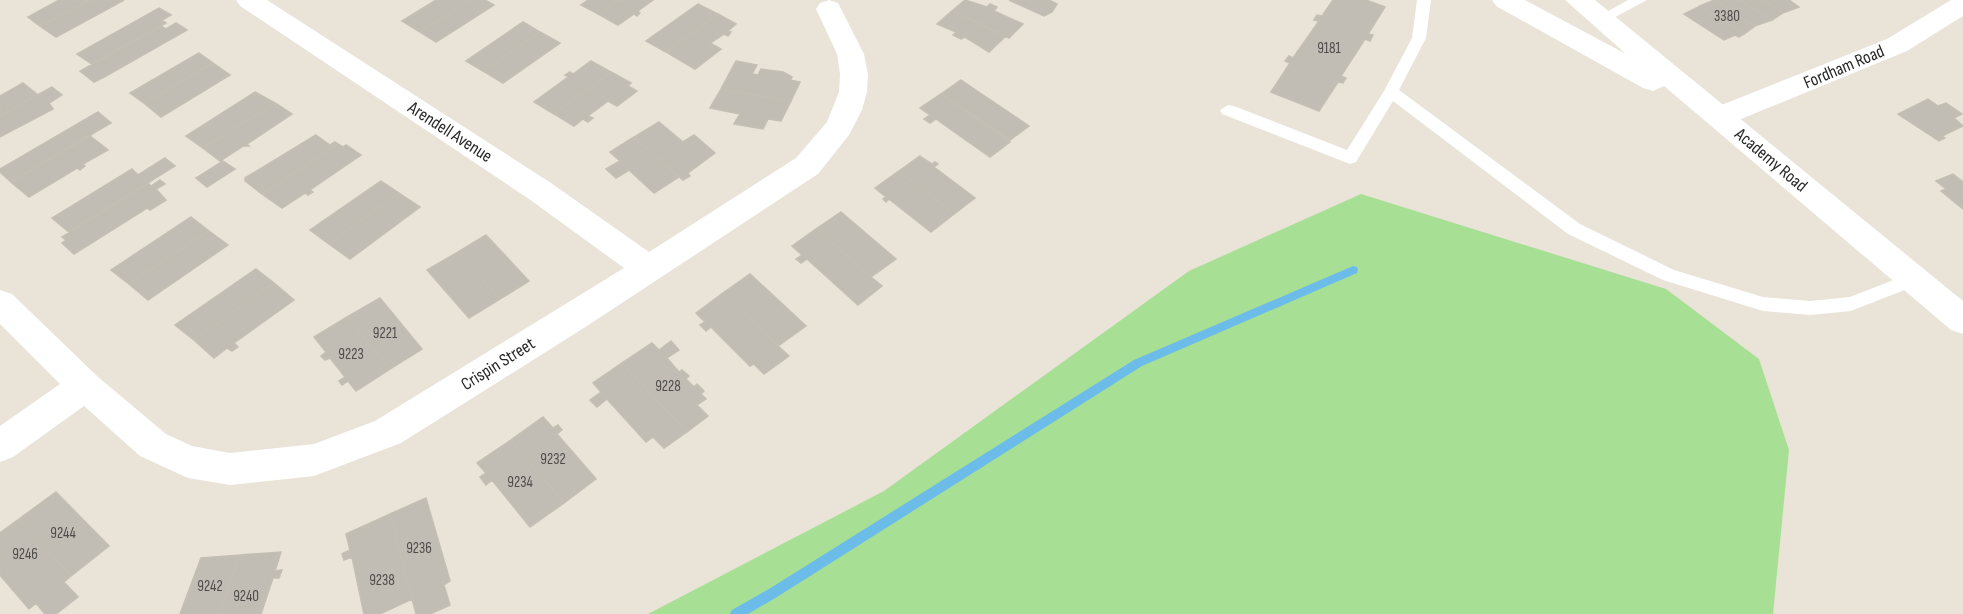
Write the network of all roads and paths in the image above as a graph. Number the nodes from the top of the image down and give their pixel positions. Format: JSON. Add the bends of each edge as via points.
{"nodes":[{"id":1,"x":249,"y":0,"type":"edge"},
{"id":2,"x":1424,"y":0,"type":"edge"},
{"id":3,"x":1505,"y":0,"type":"edge"},
{"id":4,"x":1578,"y":0,"type":"edge"},
{"id":5,"x":1640,"y":0,"type":"edge"},
{"id":6,"x":830,"y":3,"type":"edge"},
{"id":7,"x":1963,"y":4,"type":"edge"},
{"id":8,"x":1601,"y":19,"type":"junction"},
{"id":9,"x":1391,"y":93,"type":"junction"},
{"id":10,"x":1228,"y":110,"type":"dead end"},
{"id":11,"x":1719,"y":117,"type":"junction"},
{"id":12,"x":647,"y":268,"type":"junction"},
{"id":13,"x":1914,"y":279,"type":"junction"},
{"id":14,"x":0,"y":303,"type":"edge"},
{"id":15,"x":1963,"y":320,"type":"edge"},
{"id":16,"x":85,"y":386,"type":"junction"},
{"id":17,"x":0,"y":446,"type":"edge"}],
"edges":[{"from":1,"to":12,"type":"street","name":"Arendell Avenue","via":[[540,191]]},
{"from":2,"to":9,"type":"lane","via":[[1419,38]]},
{"from":3,"to":11,"type":"street"},
{"from":4,"to":8,"type":"street","name":"Academy Road"},
{"from":5,"to":8,"type":"lane"},
{"from":6,"to":12,"type":"street","name":"Crispin Street","via":[[846,36],[856,71],[850,108],[831,141],[807,166]]},
{"from":7,"to":11,"type":"street","name":"Fordham Road","via":[[1897,45]]},
{"from":8,"to":11,"type":"street","name":"Academy Road"},
{"from":9,"to":10,"type":"lane","via":[[1350,158]]},
{"from":9,"to":13,"type":"lane","via":[[1574,229],[1669,275],[1763,304],[1810,308],[1851,304]]},
{"from":11,"to":13,"type":"street","name":"Academy Road"},
{"from":12,"to":16,"type":"street","name":"Crispin Street","via":[[388,432],[314,460],[230,469],[188,462],[153,445]]},
{"from":13,"to":15,"type":"street","name":"Academy Road"},
{"from":14,"to":16,"type":"street","name":"Crispin Street"},
{"from":16,"to":17,"type":"street"}]}
